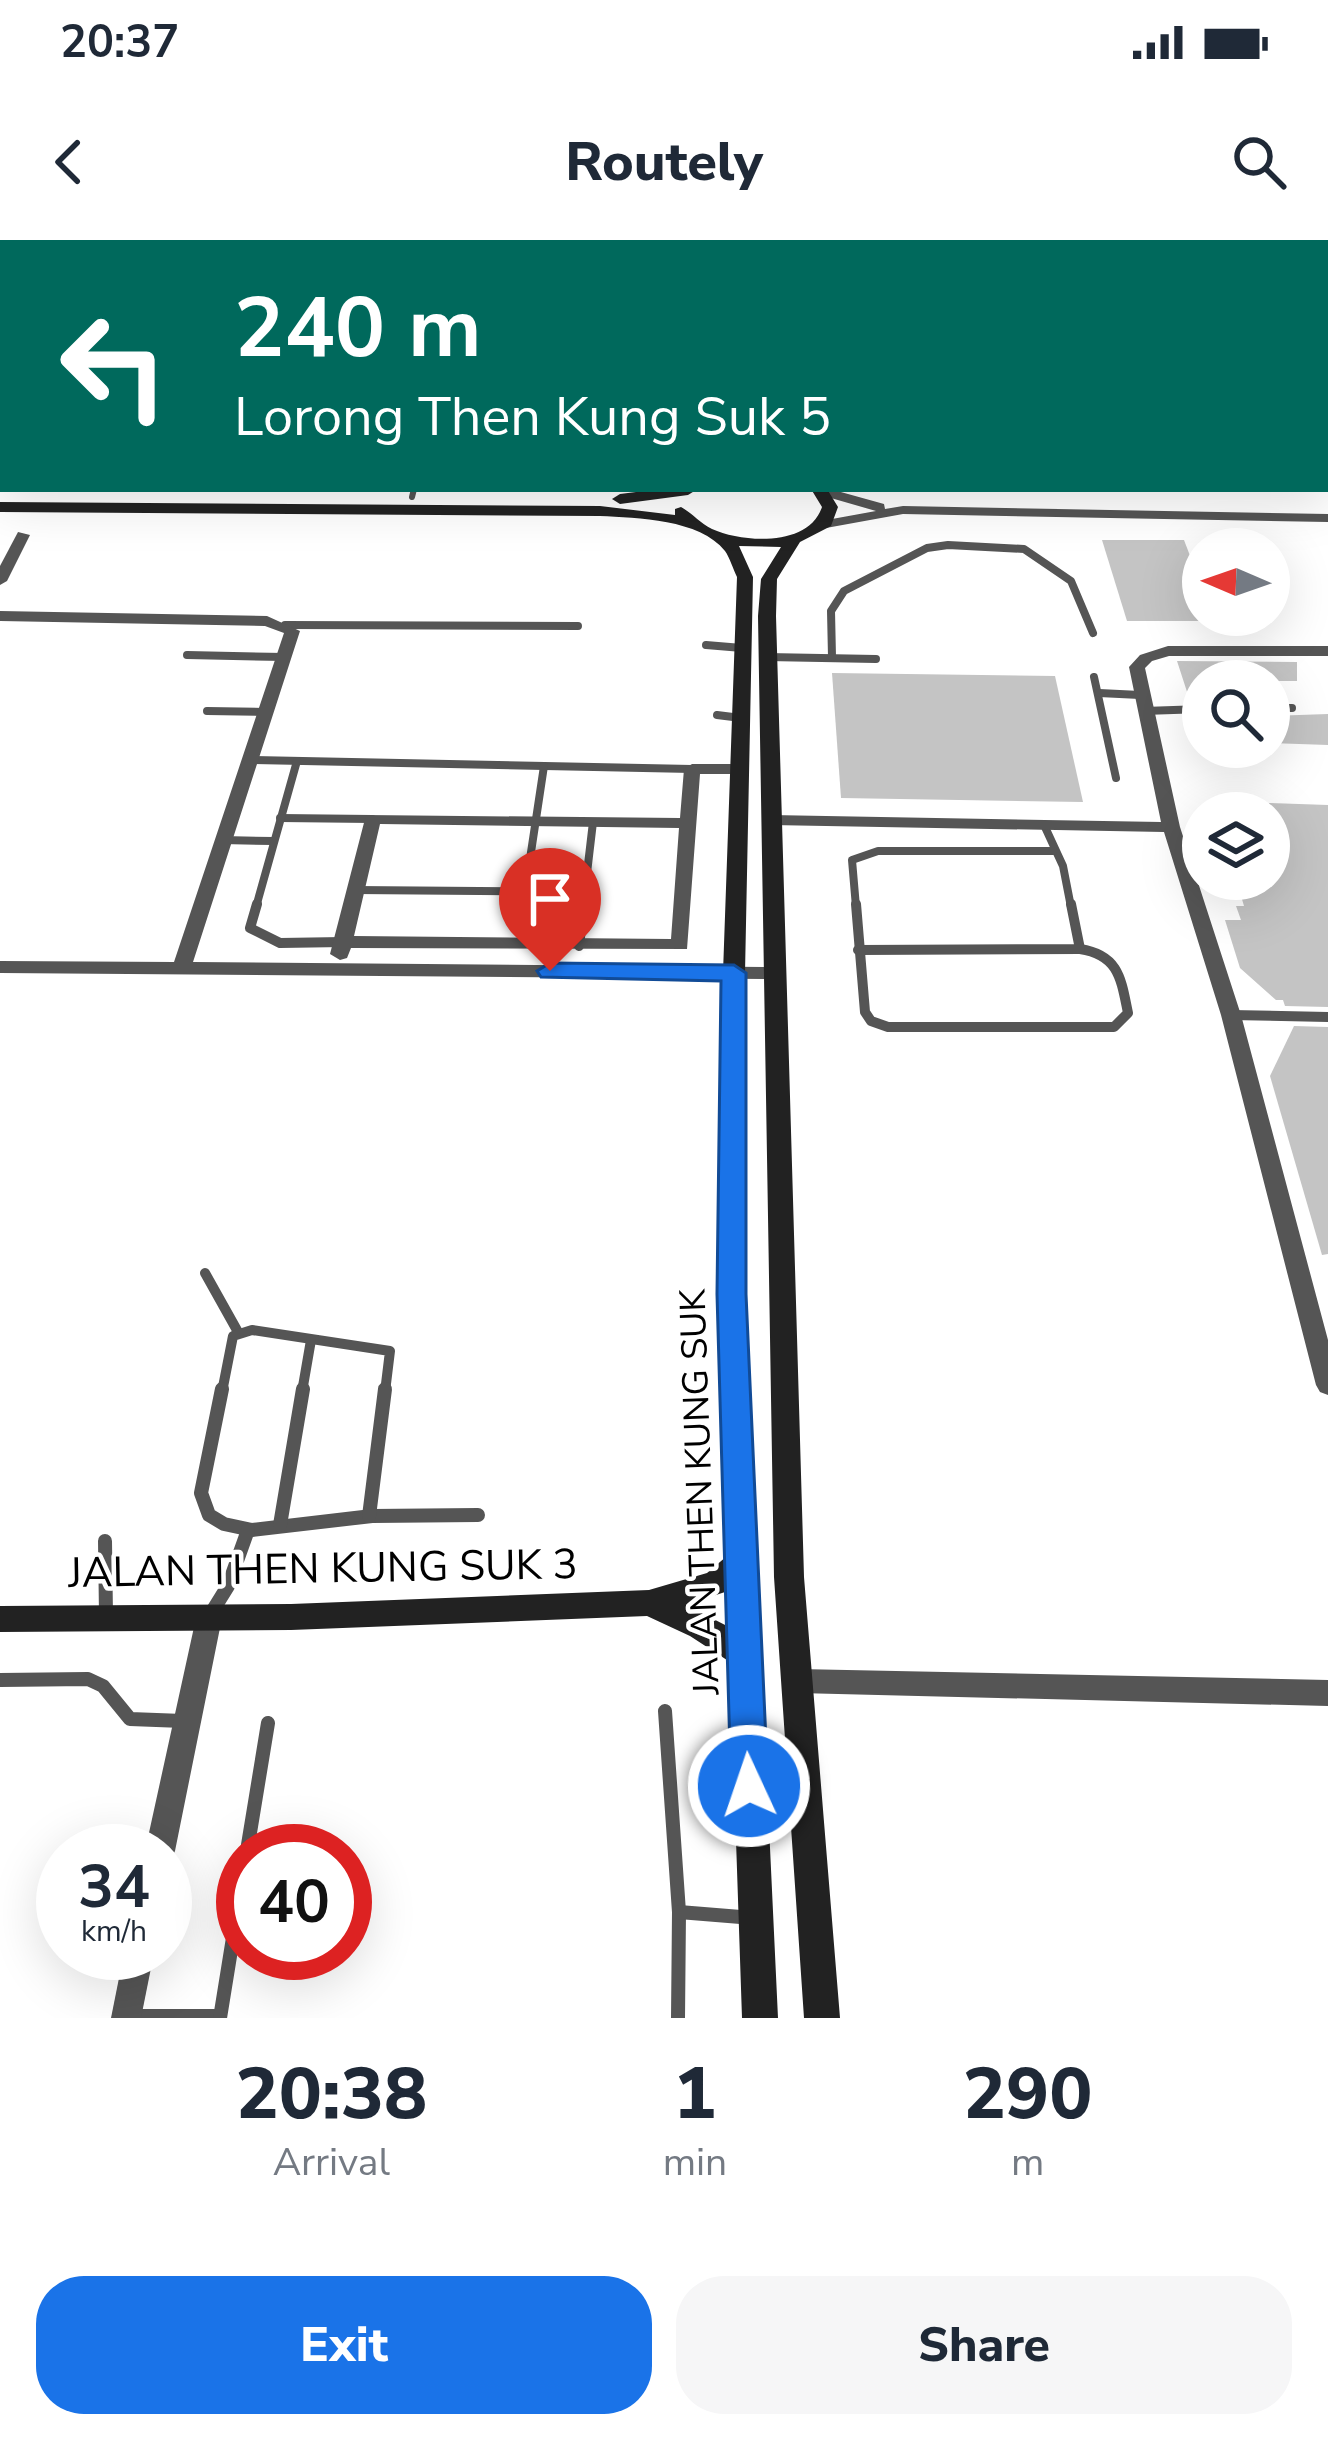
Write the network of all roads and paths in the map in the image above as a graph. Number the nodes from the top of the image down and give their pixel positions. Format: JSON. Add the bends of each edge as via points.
{"nodes":[{"id":1,"x":206,"y":492,"type":"edge"},
{"id":2,"x":672,"y":492,"type":"edge"},
{"id":3,"x":688,"y":492,"type":"edge"},
{"id":4,"x":822,"y":492,"type":"edge"},
{"id":5,"x":829,"y":492,"type":"edge"},
{"id":6,"x":413,"y":493,"type":"edge"},
{"id":7,"x":0,"y":507,"type":"edge"},
{"id":8,"x":903,"y":510,"type":"junction"},
{"id":9,"x":1328,"y":518,"type":"edge"},
{"id":10,"x":688,"y":523,"type":"junction"},
{"id":11,"x":826,"y":524,"type":"junction"},
{"id":12,"x":23,"y":535,"type":"dead end"},
{"id":13,"x":722,"y":540,"type":"junction"},
{"id":14,"x":793,"y":540,"type":"junction"},
{"id":15,"x":0,"y":581,"type":"edge"},
{"id":16,"x":0,"y":616,"type":"edge"},
{"id":17,"x":285,"y":625,"type":"junction"},
{"id":18,"x":578,"y":626,"type":"dead end"},
{"id":19,"x":1094,"y":633,"type":"dead end"},
{"id":20,"x":706,"y":645,"type":"dead end"},
{"id":21,"x":742,"y":648,"type":"junction"},
{"id":22,"x":1328,"y":651,"type":"edge"},
{"id":23,"x":187,"y":655,"type":"dead end"},
{"id":24,"x":284,"y":657,"type":"junction"},
{"id":25,"x":766,"y":657,"type":"junction"},
{"id":26,"x":832,"y":657,"type":"junction"},
{"id":27,"x":876,"y":658,"type":"dead end"},
{"id":28,"x":1094,"y":677,"type":"dead end"},
{"id":29,"x":1099,"y":693,"type":"junction"},
{"id":30,"x":1142,"y":703,"type":"junction"},
{"id":31,"x":1182,"y":707,"type":"edge"},
{"id":32,"x":207,"y":711,"type":"dead end"},
{"id":33,"x":265,"y":712,"type":"junction"},
{"id":34,"x":717,"y":715,"type":"dead end"},
{"id":35,"x":741,"y":718,"type":"junction"},
{"id":36,"x":249,"y":760,"type":"junction"},
{"id":37,"x":298,"y":761,"type":"junction"},
{"id":38,"x":544,"y":766,"type":"junction"},
{"id":39,"x":692,"y":769,"type":"junction"},
{"id":40,"x":740,"y":769,"type":"junction"},
{"id":41,"x":1116,"y":778,"type":"dead end"},
{"id":42,"x":280,"y":818,"type":"junction"},
{"id":43,"x":372,"y":819,"type":"junction"},
{"id":44,"x":771,"y":820,"type":"junction"},
{"id":45,"x":536,"y":821,"type":"junction"},
{"id":46,"x":593,"y":822,"type":"junction"},
{"id":47,"x":689,"y":823,"type":"junction"},
{"id":48,"x":1045,"y":827,"type":"junction"},
{"id":49,"x":1171,"y":827,"type":"junction"},
{"id":50,"x":222,"y":840,"type":"junction"},
{"id":51,"x":273,"y":841,"type":"junction"},
{"id":52,"x":1053,"y":851,"type":"junction"},
{"id":53,"x":356,"y":890,"type":"junction"},
{"id":54,"x":525,"y":892,"type":"junction"},
{"id":55,"x":585,"y":892,"type":"junction"},
{"id":56,"x":343,"y":942,"type":"junction"},
{"id":57,"x":508,"y":944,"type":"junction"},
{"id":58,"x":579,"y":946,"type":"junction"},
{"id":59,"x":1080,"y":949,"type":"junction"},
{"id":60,"x":858,"y":950,"type":"junction"},
{"id":61,"x":0,"y":967,"type":"edge"},
{"id":62,"x":182,"y":968,"type":"junction"},
{"id":63,"x":336,"y":970,"type":"junction"},
{"id":64,"x":504,"y":971,"type":"junction"},
{"id":65,"x":734,"y":973,"type":"junction"},
{"id":66,"x":772,"y":973,"type":"junction"},
{"id":67,"x":1231,"y":1015,"type":"junction"},
{"id":68,"x":1328,"y":1017,"type":"edge"},
{"id":69,"x":205,"y":1273,"type":"dead end"},
{"id":70,"x":238,"y":1332,"type":"junction"},
{"id":71,"x":311,"y":1340,"type":"junction"},
{"id":72,"x":1328,"y":1385,"type":"edge"},
{"id":73,"x":478,"y":1515,"type":"dead end"},
{"id":74,"x":369,"y":1516,"type":"junction"},
{"id":75,"x":280,"y":1525,"type":"junction"},
{"id":76,"x":248,"y":1530,"type":"junction"},
{"id":77,"x":105,"y":1541,"type":"dead end"},
{"id":78,"x":741,"y":1562,"type":"junction"},
{"id":79,"x":649,"y":1603,"type":"junction"},
{"id":80,"x":106,"y":1616,"type":"junction"},
{"id":81,"x":208,"y":1618,"type":"junction"},
{"id":82,"x":0,"y":1619,"type":"edge"},
{"id":83,"x":743,"y":1653,"type":"junction"},
{"id":84,"x":0,"y":1680,"type":"edge"},
{"id":85,"x":798,"y":1681,"type":"junction"},
{"id":86,"x":1328,"y":1693,"type":"edge"},
{"id":87,"x":665,"y":1711,"type":"dead end"},
{"id":88,"x":186,"y":1720,"type":"junction"},
{"id":89,"x":268,"y":1723,"type":"dead end"},
{"id":90,"x":165,"y":1824,"type":"edge"},
{"id":91,"x":251,"y":1824,"type":"edge"},
{"id":92,"x":679,"y":1912,"type":"junction"},
{"id":93,"x":756,"y":1919,"type":"junction"},
{"id":94,"x":134,"y":1980,"type":"edge"},
{"id":95,"x":226,"y":1980,"type":"edge"},
{"id":96,"x":126,"y":2017,"type":"edge"},
{"id":97,"x":220,"y":2017,"type":"edge"},
{"id":98,"x":678,"y":2018,"type":"edge"},
{"id":99,"x":760,"y":2018,"type":"edge"},
{"id":100,"x":822,"y":2018,"type":"edge"}],
"edges":[{"from":1,"to":6,"type":"street"},
{"from":2,"to":6,"type":"street","via":[[602,500]]},
{"from":3,"to":10,"type":"street","via":[[681,512]]},
{"from":4,"to":11,"type":"street","via":[[832,513]]},
{"from":5,"to":8,"type":"street"},
{"from":7,"to":10,"type":"street","via":[[599,511]]},
{"from":8,"to":9,"type":"street","via":[[1122,507]]},
{"from":8,"to":11,"type":"street"},
{"from":10,"to":13,"type":"street"},
{"from":11,"to":14,"type":"street"},
{"from":12,"to":15,"type":"street"},
{"from":13,"to":14,"type":"street"},
{"from":13,"to":21,"type":"street","name":"JALAN THEN KUNG SUK","via":[[745,577]]},
{"from":14,"to":25,"type":"street","via":[[769,579]]},
{"from":16,"to":17,"type":"street"},
{"from":17,"to":18,"type":"lane"},
{"from":17,"to":24,"type":"street","via":[[292,637]]},
{"from":19,"to":26,"type":"lane","via":[[1071,581],[1024,549],[948,545],[844,591],[831,611]]},
{"from":20,"to":21,"type":"lane"},
{"from":21,"to":35,"type":"street","name":"JALAN THEN KUNG SUK"},
{"from":22,"to":30,"type":"street","via":[[1168,651],[1137,667]]},
{"from":23,"to":24,"type":"lane"},
{"from":24,"to":33,"type":"street"},
{"from":25,"to":26,"type":"lane"},
{"from":25,"to":44,"type":"street"},
{"from":26,"to":27,"type":"lane"},
{"from":28,"to":29,"type":"lane"},
{"from":29,"to":30,"type":"lane"},
{"from":29,"to":41,"type":"lane"},
{"from":30,"to":31,"type":"lane"},
{"from":30,"to":49,"type":"street"},
{"from":32,"to":33,"type":"lane"},
{"from":33,"to":36,"type":"street"},
{"from":34,"to":35,"type":"lane"},
{"from":35,"to":40,"type":"street","name":"JALAN THEN KUNG SUK"},
{"from":36,"to":37,"type":"lane"},
{"from":36,"to":50,"type":"street"},
{"from":37,"to":38,"type":"lane"},
{"from":37,"to":42,"type":"lane"},
{"from":38,"to":39,"type":"lane"},
{"from":38,"to":45,"type":"lane"},
{"from":39,"to":40,"type":"street"},
{"from":39,"to":47,"type":"street"},
{"from":40,"to":65,"type":"street","name":"JALAN THEN KUNG SUK"},
{"from":42,"to":43,"type":"lane"},
{"from":42,"to":51,"type":"lane"},
{"from":43,"to":45,"type":"street"},
{"from":43,"to":53,"type":"street"},
{"from":44,"to":48,"type":"street"},
{"from":44,"to":66,"type":"street"},
{"from":45,"to":46,"type":"street"},
{"from":45,"to":54,"type":"lane"},
{"from":46,"to":47,"type":"street"},
{"from":46,"to":55,"type":"lane"},
{"from":47,"to":58,"type":"street","via":[[680,945]]},
{"from":48,"to":49,"type":"street"},
{"from":48,"to":52,"type":"lane"},
{"from":49,"to":67,"type":"street"},
{"from":50,"to":51,"type":"lane"},
{"from":50,"to":62,"type":"street"},
{"from":51,"to":56,"type":"lane","via":[[249,921],[253,934]]},
{"from":52,"to":59,"type":"lane"},
{"from":52,"to":60,"type":"lane","via":[[860,855],[850,866]]},
{"from":53,"to":54,"type":"lane"},
{"from":53,"to":56,"type":"street"},
{"from":54,"to":55,"type":"lane"},
{"from":55,"to":58,"type":"lane"},
{"from":56,"to":57,"type":"street"},
{"from":56,"to":63,"type":"street"},
{"from":57,"to":58,"type":"street"},
{"from":57,"to":64,"type":"street"},
{"from":59,"to":60,"type":"lane"},
{"from":59,"to":60,"type":"lane","via":[[1116,961],[1128,1013],[1114,1027],[878,1025],[865,1012]]},
{"from":61,"to":62,"type":"street"},
{"from":62,"to":63,"type":"street"},
{"from":63,"to":64,"type":"street"},
{"from":64,"to":65,"type":"street"},
{"from":65,"to":66,"type":"street"},
{"from":65,"to":78,"type":"street","name":"JALAN THEN KUNG SUK","via":[[731,1294]]},
{"from":66,"to":85,"type":"street"},
{"from":67,"to":68,"type":"lane"},
{"from":67,"to":72,"type":"street"},
{"from":69,"to":70,"type":"lane"},
{"from":70,"to":71,"type":"lane"},
{"from":70,"to":76,"type":"lane","via":[[225,1355],[201,1493],[209,1515]]},
{"from":71,"to":74,"type":"lane","via":[[390,1351]]},
{"from":71,"to":75,"type":"lane"},
{"from":73,"to":74,"type":"lane"},
{"from":74,"to":75,"type":"lane"},
{"from":75,"to":76,"type":"lane"},
{"from":76,"to":81,"type":"lane"},
{"from":77,"to":80,"type":"lane","via":[[112,1588]]},
{"from":78,"to":79,"type":"street","via":[[716,1582]]},
{"from":78,"to":83,"type":"street","name":"JALAN THEN KUNG SUK"},
{"from":79,"to":81,"type":"street","name":"JALAN THEN KUNG SUK 3"},
{"from":79,"to":83,"type":"street"},
{"from":80,"to":81,"type":"street","name":"JALAN THEN KUNG SUK 3"},
{"from":80,"to":82,"type":"street","name":"JALAN THEN KUNG SUK 3"},
{"from":81,"to":88,"type":"street"},
{"from":83,"to":93,"type":"street","name":"JALAN THEN KUNG SUK"},
{"from":84,"to":88,"type":"lane","via":[[86,1679],[130,1719]]},
{"from":85,"to":86,"type":"street"},
{"from":85,"to":100,"type":"street"},
{"from":87,"to":92,"type":"lane"},
{"from":88,"to":90,"type":"street"},
{"from":89,"to":91,"type":"lane"},
{"from":92,"to":93,"type":"lane"},
{"from":92,"to":98,"type":"lane"},
{"from":93,"to":99,"type":"street","name":"JALAN THEN KUNG SUK"},
{"from":94,"to":96,"type":"street"},
{"from":95,"to":97,"type":"lane"},
{"from":96,"to":97,"type":"lane"}]}
